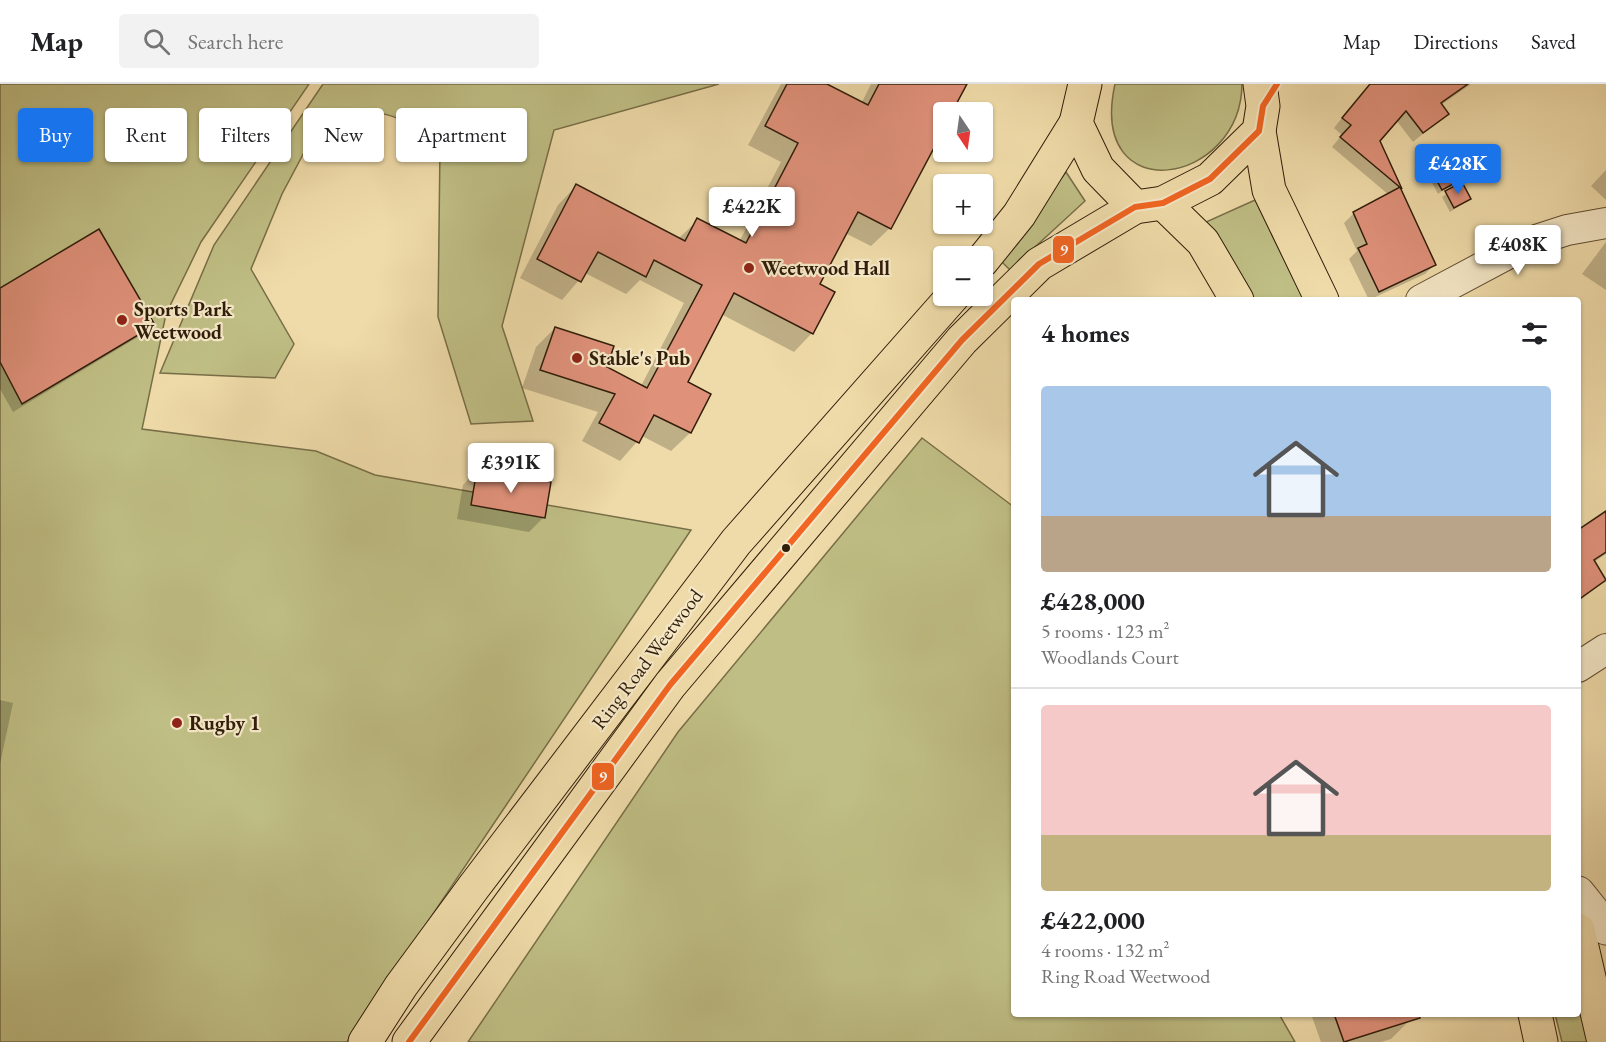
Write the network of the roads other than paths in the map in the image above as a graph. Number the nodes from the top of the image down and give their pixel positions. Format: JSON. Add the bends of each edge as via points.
{"nodes":[{"id":1,"x":1086,"y":84,"type":"edge"},
{"id":2,"x":1265,"y":101,"type":"edge"},
{"id":3,"x":1076,"y":123,"type":"junction"},
{"id":4,"x":1149,"y":205,"type":"junction"},
{"id":5,"x":1606,"y":223,"type":"edge"},
{"id":6,"x":993,"y":247,"type":"edge"},
{"id":7,"x":1234,"y":297,"type":"edge"},
{"id":8,"x":1321,"y":297,"type":"edge"},
{"id":9,"x":1427,"y":297,"type":"edge"},
{"id":10,"x":944,"y":306,"type":"edge"},
{"id":11,"x":1606,"y":649,"type":"edge"},
{"id":12,"x":1581,"y":665,"type":"edge"},
{"id":13,"x":1581,"y":897,"type":"edge"},
{"id":14,"x":1606,"y":928,"type":"edge"},
{"id":15,"x":1581,"y":943,"type":"edge"},
{"id":16,"x":1536,"y":1017,"type":"edge"},
{"id":17,"x":365,"y":1042,"type":"edge"},
{"id":18,"x":409,"y":1042,"type":"edge"},
{"id":19,"x":1541,"y":1042,"type":"edge"},
{"id":20,"x":1604,"y":1042,"type":"edge"}],
"edges":[{"from":1,"to":3,"type":"highway"},
{"from":2,"to":4,"type":"highway","name":"Ring Road Weetwood","via":[[1210,179]]},
{"from":2,"to":8,"type":"highway","via":[[1269,190]]},
{"from":3,"to":4,"type":"highway","via":[[1098,169]]},
{"from":3,"to":6,"type":"highway","via":[[1019,215]]},
{"from":4,"to":7,"type":"highway","via":[[1203,242]]},
{"from":4,"to":18,"type":"highway","name":"Ring Road Weetwood","via":[[1039,264],[954,349],[670,685]]},
{"from":5,"to":9,"type":"street","via":[[1530,242]]},
{"from":10,"to":17,"type":"highway","name":"Ring Road Weetwood","via":[[736,542],[466,897]]},
{"from":11,"to":12,"type":"street"},
{"from":13,"to":14,"type":"street"},
{"from":15,"to":20,"type":"highway"},
{"from":16,"to":19,"type":"highway"}]}
